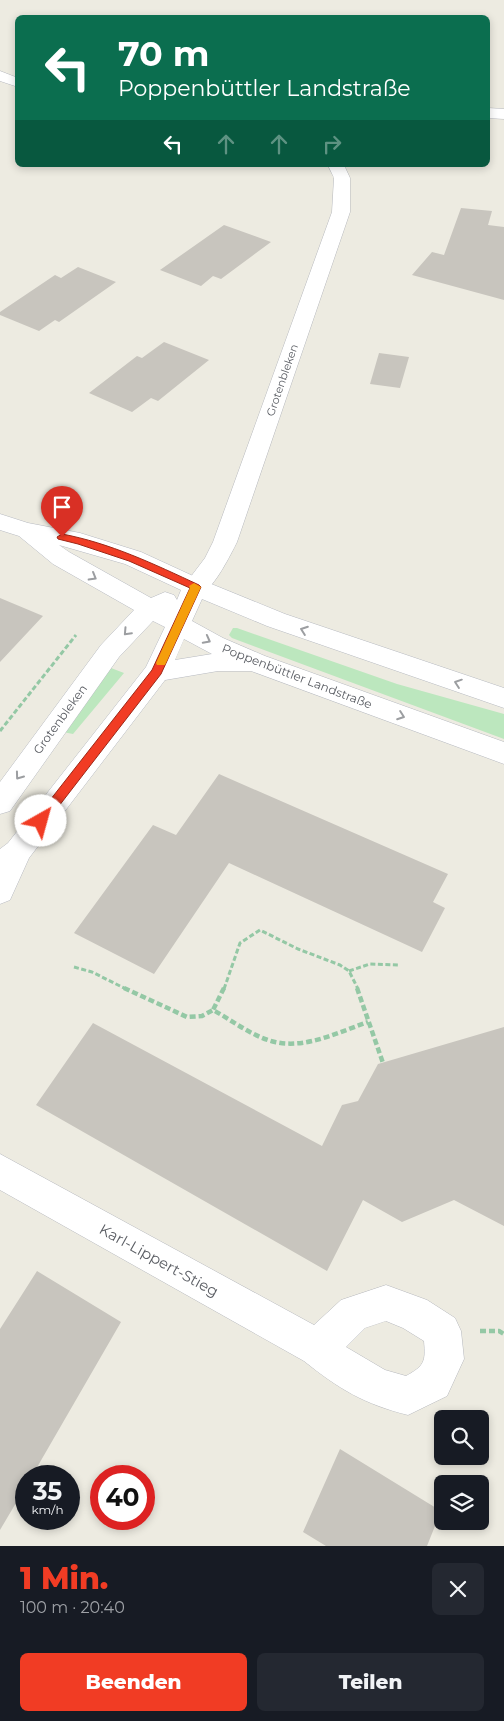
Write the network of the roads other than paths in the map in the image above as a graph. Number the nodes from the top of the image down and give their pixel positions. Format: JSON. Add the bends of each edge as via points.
{"nodes":[{"id":1,"x":0,"y":76,"type":"edge"},
{"id":2,"x":15,"y":82,"type":"edge"},
{"id":3,"x":0,"y":89,"type":"edge"},
{"id":4,"x":15,"y":89,"type":"edge"},
{"id":5,"x":490,"y":113,"type":"edge"},
{"id":6,"x":504,"y":114,"type":"edge"},
{"id":7,"x":337,"y":167,"type":"edge"},
{"id":8,"x":0,"y":522,"type":"edge"},
{"id":9,"x":25,"y":530,"type":"junction"},
{"id":10,"x":196,"y":587,"type":"junction"},
{"id":11,"x":148,"y":609,"type":"junction"},
{"id":12,"x":179,"y":625,"type":"junction"},
{"id":13,"x":256,"y":663,"type":"junction"},
{"id":14,"x":157,"y":672,"type":"junction"},
{"id":15,"x":504,"y":698,"type":"edge"},
{"id":16,"x":504,"y":753,"type":"edge"},
{"id":17,"x":0,"y":803,"type":"edge"},
{"id":18,"x":9,"y":858,"type":"edge"},
{"id":19,"x":0,"y":891,"type":"edge"},
{"id":20,"x":0,"y":1171,"type":"edge"},
{"id":21,"x":317,"y":1348,"type":"dead end"}],
"edges":[{"from":1,"to":2,"type":"street"},
{"from":3,"to":4,"type":"street"},
{"from":5,"to":6,"type":"street"},
{"from":7,"to":10,"type":"street","name":"Grotenbleken","via":[[342,178],[340,212],[225,542]]},
{"from":8,"to":9,"type":"street","name":"Poppenbüttler Landstraße"},
{"from":9,"to":10,"type":"street","name":"Poppenbüttler Landstraße","via":[[89,544],[133,558]]},
{"from":9,"to":11,"type":"street","name":"Poppenbüttler Landstraße","one_way":true,"via":[[60,558]]},
{"from":10,"to":11,"type":"street","name":"Grotenbleken"},
{"from":10,"to":12,"type":"street","name":"Grotenbleken"},
{"from":15,"to":10,"type":"street","name":"Poppenbüttler Landstraße","one_way":true,"via":[[285,623]]},
{"from":11,"to":12,"type":"street","name":"Poppenbüttler Landstraße"},
{"from":11,"to":17,"type":"street","name":"Grotenbleken","one_way":true,"via":[[110,651]]},
{"from":12,"to":13,"type":"street","name":"Poppenbüttler Landstraße","one_way":true},
{"from":12,"to":14,"type":"street","name":"Grotenbleken"},
{"from":13,"to":14,"type":"street","via":[[218,662]]},
{"from":13,"to":16,"type":"street","name":"Poppenbüttler Landstraße","one_way":true},
{"from":14,"to":18,"type":"street","name":"Grotenbleken"},
{"from":18,"to":19,"type":"street","name":"Grotenbleken"},
{"from":20,"to":21,"type":"street","name":"Karl-Lippert-Stieg"}]}
